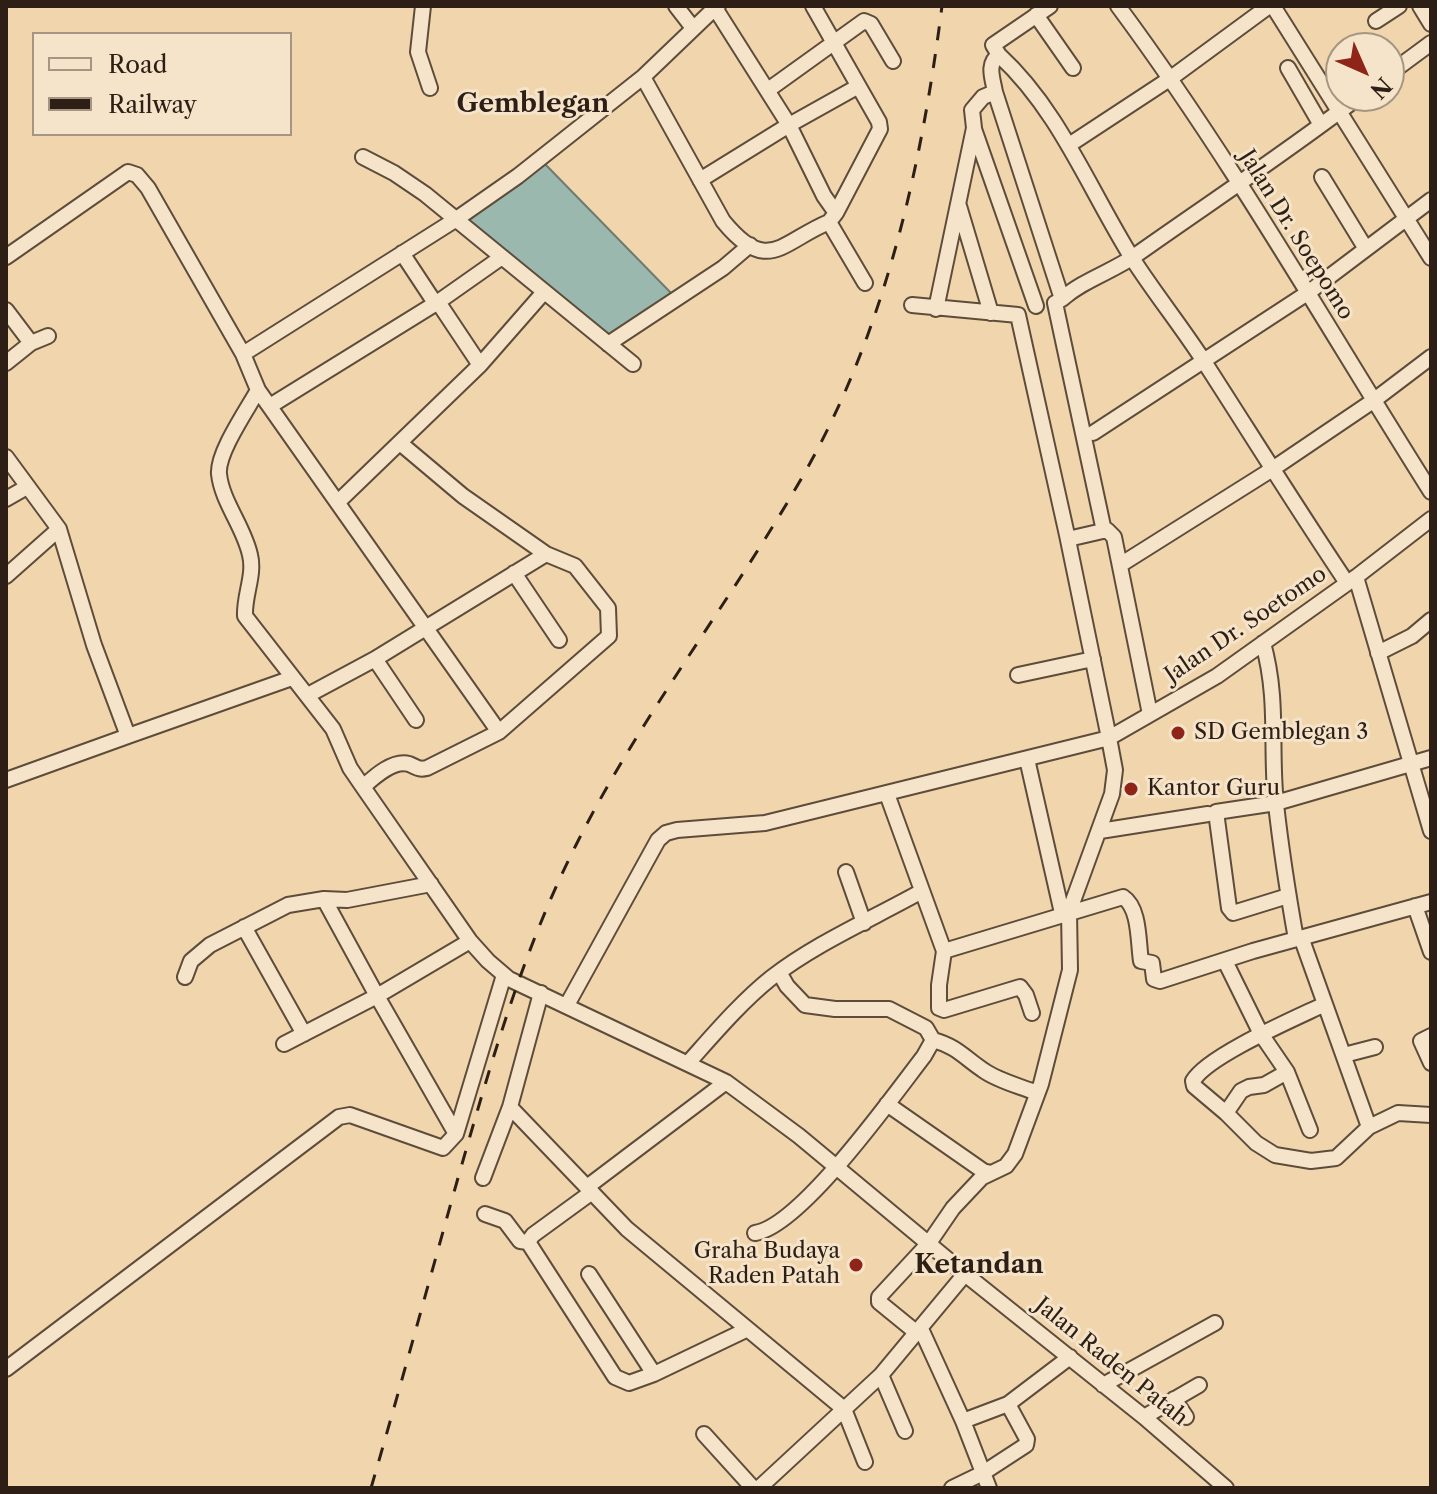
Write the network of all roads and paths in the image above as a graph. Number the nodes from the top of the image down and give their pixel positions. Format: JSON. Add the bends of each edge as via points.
{"nodes":[{"id":1,"x":423,"y":6,"type":"edge"},
{"id":2,"x":676,"y":6,"type":"edge"},
{"id":3,"x":813,"y":6,"type":"edge"},
{"id":4,"x":1050,"y":6,"type":"edge"},
{"id":5,"x":1118,"y":6,"type":"edge"},
{"id":6,"x":1271,"y":6,"type":"edge"},
{"id":7,"x":1399,"y":6,"type":"edge"},
{"id":8,"x":1420,"y":6,"type":"edge"},
{"id":9,"x":716,"y":7,"type":"edge"},
{"id":10,"x":1036,"y":15,"type":"junction"},
{"id":11,"x":1376,"y":21,"type":"dead end"},
{"id":12,"x":1431,"y":24,"type":"edge"},
{"id":13,"x":693,"y":28,"type":"junction"},
{"id":14,"x":1431,"y":43,"type":"edge"},
{"id":15,"x":833,"y":44,"type":"junction"},
{"id":16,"x":999,"y":55,"type":"junction"},
{"id":17,"x":893,"y":61,"type":"dead end"},
{"id":18,"x":1405,"y":62,"type":"edge"},
{"id":19,"x":1073,"y":68,"type":"dead end"},
{"id":20,"x":1288,"y":68,"type":"dead end"},
{"id":21,"x":643,"y":77,"type":"junction"},
{"id":22,"x":1171,"y":78,"type":"junction"},
{"id":23,"x":857,"y":87,"type":"junction"},
{"id":24,"x":430,"y":88,"type":"dead end"},
{"id":25,"x":768,"y":90,"type":"junction"},
{"id":26,"x":1325,"y":90,"type":"edge"},
{"id":27,"x":995,"y":92,"type":"junction"},
{"id":28,"x":1339,"y":112,"type":"joint"},
{"id":29,"x":789,"y":125,"type":"junction"},
{"id":30,"x":1321,"y":125,"type":"junction"},
{"id":31,"x":974,"y":128,"type":"junction"},
{"id":32,"x":1069,"y":145,"type":"junction"},
{"id":33,"x":363,"y":157,"type":"dead end"},
{"id":34,"x":1322,"y":177,"type":"dead end"},
{"id":35,"x":700,"y":180,"type":"junction"},
{"id":36,"x":1239,"y":186,"type":"junction"},
{"id":37,"x":1431,"y":200,"type":"edge"},
{"id":38,"x":958,"y":203,"type":"junction"},
{"id":39,"x":832,"y":218,"type":"junction"},
{"id":40,"x":1405,"y":219,"type":"junction"},
{"id":41,"x":455,"y":220,"type":"junction"},
{"id":42,"x":750,"y":245,"type":"junction"},
{"id":43,"x":1366,"y":249,"type":"junction"},
{"id":44,"x":402,"y":253,"type":"junction"},
{"id":45,"x":6,"y":257,"type":"edge"},
{"id":46,"x":502,"y":257,"type":"junction"},
{"id":47,"x":1132,"y":258,"type":"junction"},
{"id":48,"x":1431,"y":258,"type":"edge"},
{"id":49,"x":865,"y":283,"type":"dead end"},
{"id":50,"x":544,"y":292,"type":"junction"},
{"id":51,"x":1309,"y":292,"type":"junction"},
{"id":52,"x":1059,"y":301,"type":"junction"},
{"id":53,"x":437,"y":302,"type":"junction"},
{"id":54,"x":912,"y":305,"type":"dead end"},
{"id":55,"x":1036,"y":306,"type":"junction"},
{"id":56,"x":936,"y":309,"type":"junction"},
{"id":57,"x":6,"y":310,"type":"edge"},
{"id":58,"x":991,"y":313,"type":"junction"},
{"id":59,"x":1018,"y":315,"type":"junction"},
{"id":60,"x":48,"y":336,"type":"dead end"},
{"id":61,"x":31,"y":343,"type":"junction"},
{"id":62,"x":608,"y":344,"type":"junction"},
{"id":63,"x":243,"y":354,"type":"junction"},
{"id":64,"x":1431,"y":357,"type":"edge"},
{"id":65,"x":1204,"y":360,"type":"junction"},
{"id":66,"x":6,"y":363,"type":"edge"},
{"id":67,"x":633,"y":364,"type":"dead end"},
{"id":68,"x":480,"y":365,"type":"junction"},
{"id":69,"x":258,"y":390,"type":"junction"},
{"id":70,"x":1373,"y":401,"type":"junction"},
{"id":71,"x":270,"y":406,"type":"junction"},
{"id":72,"x":1093,"y":433,"type":"dead end"},
{"id":73,"x":400,"y":443,"type":"junction"},
{"id":74,"x":6,"y":457,"type":"edge"},
{"id":75,"x":1271,"y":470,"type":"junction"},
{"id":76,"x":27,"y":487,"type":"junction"},
{"id":77,"x":1431,"y":492,"type":"edge"},
{"id":78,"x":6,"y":499,"type":"edge"},
{"id":79,"x":338,"y":502,"type":"junction"},
{"id":80,"x":1431,"y":519,"type":"edge"},
{"id":81,"x":59,"y":529,"type":"junction"},
{"id":82,"x":1104,"y":531,"type":"junction"},
{"id":83,"x":1068,"y":539,"type":"junction"},
{"id":84,"x":546,"y":554,"type":"junction"},
{"id":85,"x":1120,"y":565,"type":"junction"},
{"id":86,"x":514,"y":573,"type":"junction"},
{"id":87,"x":6,"y":576,"type":"edge"},
{"id":88,"x":1351,"y":580,"type":"junction"},
{"id":89,"x":1431,"y":620,"type":"edge"},
{"id":90,"x":426,"y":628,"type":"junction"},
{"id":91,"x":559,"y":640,"type":"dead end"},
{"id":92,"x":1263,"y":643,"type":"junction"},
{"id":93,"x":1378,"y":653,"type":"junction"},
{"id":94,"x":375,"y":659,"type":"junction"},
{"id":95,"x":1093,"y":659,"type":"junction"},
{"id":96,"x":1018,"y":675,"type":"dead end"},
{"id":97,"x":292,"y":678,"type":"junction"},
{"id":98,"x":308,"y":695,"type":"junction"},
{"id":99,"x":1150,"y":714,"type":"junction"},
{"id":100,"x":416,"y":720,"type":"dead end"},
{"id":101,"x":499,"y":732,"type":"junction"},
{"id":102,"x":128,"y":736,"type":"junction"},
{"id":103,"x":1109,"y":738,"type":"junction"},
{"id":104,"x":1431,"y":758,"type":"edge"},
{"id":105,"x":1027,"y":759,"type":"junction"},
{"id":106,"x":1409,"y":763,"type":"junction"},
{"id":107,"x":6,"y":780,"type":"edge"},
{"id":108,"x":363,"y":787,"type":"junction"},
{"id":109,"x":887,"y":794,"type":"junction"},
{"id":110,"x":1276,"y":803,"type":"junction"},
{"id":111,"x":1208,"y":814,"type":"dead end"},
{"id":112,"x":1100,"y":831,"type":"junction"},
{"id":113,"x":1431,"y":831,"type":"edge"},
{"id":114,"x":846,"y":872,"type":"dead end"},
{"id":115,"x":431,"y":884,"type":"junction"},
{"id":116,"x":922,"y":891,"type":"junction"},
{"id":117,"x":1288,"y":896,"type":"junction"},
{"id":118,"x":324,"y":899,"type":"junction"},
{"id":119,"x":1431,"y":902,"type":"edge"},
{"id":120,"x":1415,"y":906,"type":"junction"},
{"id":121,"x":1066,"y":912,"type":"junction"},
{"id":122,"x":864,"y":923,"type":"junction"},
{"id":123,"x":244,"y":927,"type":"junction"},
{"id":124,"x":1299,"y":938,"type":"junction"},
{"id":125,"x":470,"y":941,"type":"junction"},
{"id":126,"x":944,"y":951,"type":"junction"},
{"id":127,"x":1431,"y":952,"type":"edge"},
{"id":128,"x":1225,"y":961,"type":"junction"},
{"id":129,"x":779,"y":972,"type":"junction"},
{"id":130,"x":504,"y":975,"type":"junction"},
{"id":131,"x":185,"y":977,"type":"dead end"},
{"id":132,"x":541,"y":993,"type":"junction"},
{"id":133,"x":377,"y":996,"type":"junction"},
{"id":134,"x":1325,"y":1004,"type":"junction"},
{"id":135,"x":567,"y":1005,"type":"junction"},
{"id":136,"x":1032,"y":1013,"type":"dead end"},
{"id":137,"x":304,"y":1034,"type":"junction"},
{"id":138,"x":1261,"y":1034,"type":"junction"},
{"id":139,"x":1431,"y":1036,"type":"edge"},
{"id":140,"x":933,"y":1040,"type":"junction"},
{"id":141,"x":284,"y":1044,"type":"dead end"},
{"id":142,"x":1375,"y":1047,"type":"dead end"},
{"id":143,"x":1344,"y":1055,"type":"junction"},
{"id":144,"x":688,"y":1063,"type":"junction"},
{"id":145,"x":1431,"y":1063,"type":"edge"},
{"id":146,"x":1287,"y":1072,"type":"junction"},
{"id":147,"x":726,"y":1082,"type":"junction"},
{"id":148,"x":1037,"y":1093,"type":"junction"},
{"id":149,"x":887,"y":1104,"type":"junction"},
{"id":150,"x":510,"y":1107,"type":"junction"},
{"id":151,"x":1226,"y":1113,"type":"junction"},
{"id":152,"x":1431,"y":1115,"type":"edge"},
{"id":153,"x":1369,"y":1127,"type":"junction"},
{"id":154,"x":1310,"y":1130,"type":"dead end"},
{"id":155,"x":456,"y":1134,"type":"junction"},
{"id":156,"x":837,"y":1167,"type":"junction"},
{"id":157,"x":984,"y":1175,"type":"junction"},
{"id":158,"x":483,"y":1178,"type":"dead end"},
{"id":159,"x":590,"y":1190,"type":"junction"},
{"id":160,"x":485,"y":1214,"type":"dead end"},
{"id":161,"x":755,"y":1233,"type":"dead end"},
{"id":162,"x":528,"y":1242,"type":"junction"},
{"id":163,"x":929,"y":1243,"type":"junction"},
{"id":164,"x":589,"y":1274,"type":"dead end"},
{"id":165,"x":965,"y":1274,"type":"junction"},
{"id":166,"x":1215,"y":1323,"type":"dead end"},
{"id":167,"x":746,"y":1330,"type":"junction"},
{"id":168,"x":919,"y":1331,"type":"junction"},
{"id":169,"x":1070,"y":1357,"type":"junction"},
{"id":170,"x":6,"y":1369,"type":"edge"},
{"id":171,"x":654,"y":1374,"type":"junction"},
{"id":172,"x":881,"y":1375,"type":"junction"},
{"id":173,"x":1103,"y":1385,"type":"junction"},
{"id":174,"x":1199,"y":1385,"type":"dead end"},
{"id":175,"x":1174,"y":1399,"type":"junction"},
{"id":176,"x":1008,"y":1404,"type":"junction"},
{"id":177,"x":844,"y":1409,"type":"junction"},
{"id":178,"x":1144,"y":1417,"type":"junction"},
{"id":179,"x":1186,"y":1417,"type":"dead end"},
{"id":180,"x":963,"y":1421,"type":"junction"},
{"id":181,"x":905,"y":1431,"type":"dead end"},
{"id":182,"x":704,"y":1434,"type":"dead end"},
{"id":183,"x":865,"y":1462,"type":"dead end"},
{"id":184,"x":983,"y":1473,"type":"junction"},
{"id":185,"x":763,"y":1486,"type":"edge"},
{"id":186,"x":952,"y":1488,"type":"edge"},
{"id":187,"x":989,"y":1488,"type":"edge"},
{"id":188,"x":1226,"y":1488,"type":"edge"}],
"edges":[{"from":1,"to":24,"type":"street","via":[[418,52]]},
{"from":2,"to":13,"type":"street"},
{"from":3,"to":15,"type":"street"},
{"from":4,"to":10,"type":"street"},
{"from":5,"to":22,"type":"street","name":"Jalan Dr. Soepomo"},
{"from":6,"to":22,"type":"street"},
{"from":6,"to":26,"type":"street"},
{"from":7,"to":11,"type":"street"},
{"from":8,"to":12,"type":"street"},
{"from":9,"to":13,"type":"street"},
{"from":9,"to":25,"type":"street"},
{"from":10,"to":16,"type":"street","via":[[993,45]]},
{"from":10,"to":19,"type":"street"},
{"from":13,"to":21,"type":"street"},
{"from":14,"to":18,"type":"street"},
{"from":15,"to":17,"type":"street","via":[[867,21]]},
{"from":15,"to":23,"type":"street"},
{"from":15,"to":25,"type":"street"},
{"from":16,"to":27,"type":"street","via":[[991,69]]},
{"from":16,"to":32,"type":"street","via":[[1021,75]]},
{"from":20,"to":30,"type":"street"},
{"from":21,"to":35,"type":"street"},
{"from":21,"to":41,"type":"street"},
{"from":22,"to":32,"type":"street"},
{"from":22,"to":36,"type":"street","name":"Jalan Dr. Soepomo"},
{"from":23,"to":29,"type":"street"},
{"from":23,"to":39,"type":"street","via":[[880,129]]},
{"from":25,"to":29,"type":"street"},
{"from":27,"to":31,"type":"street","via":[[974,105]]},
{"from":27,"to":52,"type":"street"},
{"from":28,"to":30,"type":"street"},
{"from":28,"to":40,"type":"street"},
{"from":29,"to":35,"type":"street"},
{"from":29,"to":39,"type":"street"},
{"from":30,"to":36,"type":"street"},
{"from":31,"to":38,"type":"street"},
{"from":31,"to":55,"type":"street"},
{"from":32,"to":47,"type":"street"},
{"from":33,"to":41,"type":"street","via":[[415,187]]},
{"from":34,"to":43,"type":"street"},
{"from":35,"to":42,"type":"street","via":[[723,221]]},
{"from":36,"to":47,"type":"street"},
{"from":36,"to":51,"type":"street","name":"Jalan Dr. Soepomo"},
{"from":37,"to":40,"type":"street"},
{"from":38,"to":56,"type":"street"},
{"from":38,"to":58,"type":"street"},
{"from":39,"to":42,"type":"street","via":[[771,252]]},
{"from":39,"to":49,"type":"street"},
{"from":40,"to":43,"type":"street"},
{"from":40,"to":48,"type":"street"},
{"from":41,"to":44,"type":"street"},
{"from":41,"to":46,"type":"street"},
{"from":42,"to":62,"type":"street"},
{"from":43,"to":51,"type":"street"},
{"from":44,"to":53,"type":"street"},
{"from":44,"to":63,"type":"street"},
{"from":45,"to":63,"type":"street","via":[[113,180],[133,172],[148,188]]},
{"from":46,"to":50,"type":"street"},
{"from":46,"to":53,"type":"street"},
{"from":47,"to":52,"type":"street"},
{"from":47,"to":65,"type":"street"},
{"from":50,"to":62,"type":"street"},
{"from":50,"to":68,"type":"street"},
{"from":51,"to":65,"type":"street"},
{"from":51,"to":70,"type":"street","name":"Jalan Dr. Soepomo"},
{"from":52,"to":55,"type":"street"},
{"from":52,"to":82,"type":"street"},
{"from":53,"to":68,"type":"street"},
{"from":53,"to":71,"type":"street"},
{"from":54,"to":56,"type":"street"},
{"from":55,"to":59,"type":"street"},
{"from":56,"to":58,"type":"street"},
{"from":57,"to":61,"type":"street"},
{"from":58,"to":59,"type":"street"},
{"from":59,"to":83,"type":"street"},
{"from":60,"to":61,"type":"street"},
{"from":61,"to":66,"type":"street"},
{"from":62,"to":67,"type":"street"},
{"from":63,"to":69,"type":"street"},
{"from":64,"to":70,"type":"street"},
{"from":65,"to":72,"type":"street"},
{"from":65,"to":75,"type":"street"},
{"from":68,"to":73,"type":"street"},
{"from":69,"to":71,"type":"street"},
{"from":69,"to":97,"type":"street","name":"Jalan Raden Patah","via":[[224,453],[219,475],[250,555],[245,616]]},
{"from":70,"to":75,"type":"street"},
{"from":70,"to":77,"type":"street","name":"Jalan Dr. Soepomo"},
{"from":71,"to":79,"type":"street"},
{"from":73,"to":79,"type":"street"},
{"from":73,"to":84,"type":"street","via":[[463,496]]},
{"from":74,"to":76,"type":"street"},
{"from":75,"to":85,"type":"street"},
{"from":75,"to":88,"type":"street"},
{"from":76,"to":78,"type":"street"},
{"from":76,"to":81,"type":"street"},
{"from":79,"to":90,"type":"street"},
{"from":80,"to":88,"type":"street","name":"Jalan Dr. Soetomo"},
{"from":81,"to":87,"type":"street"},
{"from":81,"to":102,"type":"street"},
{"from":82,"to":83,"type":"street"},
{"from":82,"to":85,"type":"street","via":[[1114,537]]},
{"from":83,"to":95,"type":"street"},
{"from":84,"to":86,"type":"street"},
{"from":84,"to":101,"type":"street","via":[[575,566],[608,608],[609,636]]},
{"from":85,"to":99,"type":"street"},
{"from":86,"to":90,"type":"street"},
{"from":86,"to":91,"type":"street"},
{"from":88,"to":92,"type":"street","name":"Jalan Dr. Soetomo"},
{"from":88,"to":93,"type":"street"},
{"from":89,"to":93,"type":"street"},
{"from":90,"to":94,"type":"street"},
{"from":90,"to":101,"type":"street"},
{"from":92,"to":99,"type":"street","name":"Jalan Dr. Soetomo","via":[[1199,688]]},
{"from":92,"to":110,"type":"street","via":[[1271,673]]},
{"from":93,"to":106,"type":"street"},
{"from":94,"to":98,"type":"street"},
{"from":94,"to":100,"type":"street"},
{"from":95,"to":96,"type":"street"},
{"from":95,"to":103,"type":"street"},
{"from":97,"to":98,"type":"street","name":"Jalan Raden Patah"},
{"from":97,"to":102,"type":"street"},
{"from":98,"to":108,"type":"street","name":"Jalan Raden Patah","via":[[333,729]]},
{"from":99,"to":103,"type":"street","name":"Jalan Dr. Soetomo"},
{"from":101,"to":108,"type":"street","via":[[427,768],[399,764]]},
{"from":102,"to":107,"type":"street"},
{"from":103,"to":105,"type":"street","name":"Jalan Dr. Soetomo"},
{"from":103,"to":112,"type":"street","via":[[1115,777]]},
{"from":104,"to":106,"type":"street"},
{"from":105,"to":109,"type":"street","name":"Jalan Dr. Soetomo"},
{"from":105,"to":121,"type":"street"},
{"from":106,"to":110,"type":"street"},
{"from":106,"to":113,"type":"street"},
{"from":108,"to":115,"type":"street","name":"Jalan Raden Patah"},
{"from":109,"to":116,"type":"street"},
{"from":109,"to":135,"type":"street","name":"Jalan Dr. Soetomo","via":[[765,823],[666,833],[632,883]]},
{"from":110,"to":117,"type":"street"},
{"from":110,"to":117,"type":"street","via":[[1216,812],[1233,913]]},
{"from":111,"to":112,"type":"street"},
{"from":112,"to":121,"type":"street"},
{"from":114,"to":122,"type":"street"},
{"from":115,"to":118,"type":"street","via":[[347,900]]},
{"from":115,"to":125,"type":"street","name":"Jalan Raden Patah"},
{"from":116,"to":122,"type":"street"},
{"from":116,"to":126,"type":"street"},
{"from":117,"to":124,"type":"street"},
{"from":118,"to":123,"type":"street","via":[[288,905]]},
{"from":118,"to":133,"type":"street"},
{"from":119,"to":120,"type":"street"},
{"from":120,"to":124,"type":"street"},
{"from":120,"to":127,"type":"street"},
{"from":121,"to":126,"type":"street"},
{"from":121,"to":128,"type":"street","via":[[1126,898],[1141,961],[1152,963],[1157,982]]},
{"from":121,"to":148,"type":"street","via":[[1070,970]]},
{"from":122,"to":129,"type":"street"},
{"from":123,"to":131,"type":"street","via":[[191,961]]},
{"from":123,"to":137,"type":"street"},
{"from":124,"to":128,"type":"street"},
{"from":124,"to":134,"type":"street"},
{"from":125,"to":130,"type":"street","name":"Jalan Raden Patah"},
{"from":125,"to":133,"type":"street"},
{"from":126,"to":136,"type":"street","via":[[941,1009],[1020,987]]},
{"from":128,"to":138,"type":"street"},
{"from":129,"to":140,"type":"street","via":[[805,1005],[889,1009],[926,1028]]},
{"from":129,"to":144,"type":"street"},
{"from":130,"to":132,"type":"street","name":"Jalan Raden Patah"},
{"from":130,"to":155,"type":"street"},
{"from":132,"to":135,"type":"street","name":"Jalan Raden Patah"},
{"from":132,"to":150,"type":"street"},
{"from":133,"to":137,"type":"street"},
{"from":133,"to":155,"type":"street"},
{"from":134,"to":138,"type":"street"},
{"from":134,"to":143,"type":"street"},
{"from":135,"to":144,"type":"street","name":"Jalan Raden Patah"},
{"from":137,"to":141,"type":"street"},
{"from":138,"to":146,"type":"street"},
{"from":138,"to":151,"type":"street","via":[[1203,1069],[1193,1081]]},
{"from":139,"to":145,"type":"street","via":[[1421,1041]]},
{"from":140,"to":148,"type":"street","via":[[985,1071]]},
{"from":140,"to":149,"type":"street"},
{"from":142,"to":143,"type":"street"},
{"from":143,"to":153,"type":"street"},
{"from":144,"to":147,"type":"street","name":"Jalan Raden Patah"},
{"from":146,"to":151,"type":"street","via":[[1241,1091]]},
{"from":146,"to":154,"type":"street"},
{"from":147,"to":156,"type":"street","name":"Jalan Raden Patah"},
{"from":147,"to":159,"type":"street"},
{"from":148,"to":157,"type":"street","via":[[1015,1154],[1006,1166]]},
{"from":149,"to":156,"type":"street"},
{"from":149,"to":157,"type":"street"},
{"from":150,"to":158,"type":"street"},
{"from":150,"to":159,"type":"street"},
{"from":151,"to":153,"type":"street","via":[[1275,1155],[1311,1161],[1336,1158]]},
{"from":152,"to":153,"type":"street","via":[[1398,1113]]},
{"from":155,"to":170,"type":"street","via":[[443,1148],[350,1115],[339,1117]]},
{"from":156,"to":161,"type":"street","via":[[788,1217]]},
{"from":156,"to":163,"type":"street","name":"Jalan Raden Patah"},
{"from":157,"to":163,"type":"street"},
{"from":159,"to":162,"type":"street"},
{"from":159,"to":167,"type":"street","via":[[627,1229]]},
{"from":160,"to":162,"type":"street","via":[[505,1221],[520,1241]]},
{"from":162,"to":171,"type":"street","via":[[615,1377],[629,1383]]},
{"from":163,"to":165,"type":"street","name":"Jalan Raden Patah"},
{"from":163,"to":168,"type":"street","via":[[878,1299]]},
{"from":164,"to":171,"type":"street"},
{"from":165,"to":168,"type":"street"},
{"from":165,"to":169,"type":"street","name":"Jalan Raden Patah"},
{"from":166,"to":173,"type":"street"},
{"from":167,"to":171,"type":"street"},
{"from":167,"to":177,"type":"street"},
{"from":168,"to":172,"type":"street"},
{"from":168,"to":180,"type":"street"},
{"from":169,"to":173,"type":"street","name":"Jalan Raden Patah"},
{"from":169,"to":176,"type":"street"},
{"from":172,"to":177,"type":"street"},
{"from":172,"to":181,"type":"street"},
{"from":173,"to":178,"type":"street","name":"Jalan Raden Patah"},
{"from":174,"to":175,"type":"street"},
{"from":175,"to":178,"type":"street"},
{"from":175,"to":179,"type":"street"},
{"from":176,"to":180,"type":"street"},
{"from":176,"to":184,"type":"street","via":[[1026,1445]]},
{"from":177,"to":183,"type":"street"},
{"from":177,"to":185,"type":"street"},
{"from":178,"to":188,"type":"street","name":"Jalan Raden Patah"},
{"from":180,"to":184,"type":"street"},
{"from":182,"to":185,"type":"street"},
{"from":184,"to":186,"type":"street"},
{"from":184,"to":187,"type":"street"}]}
